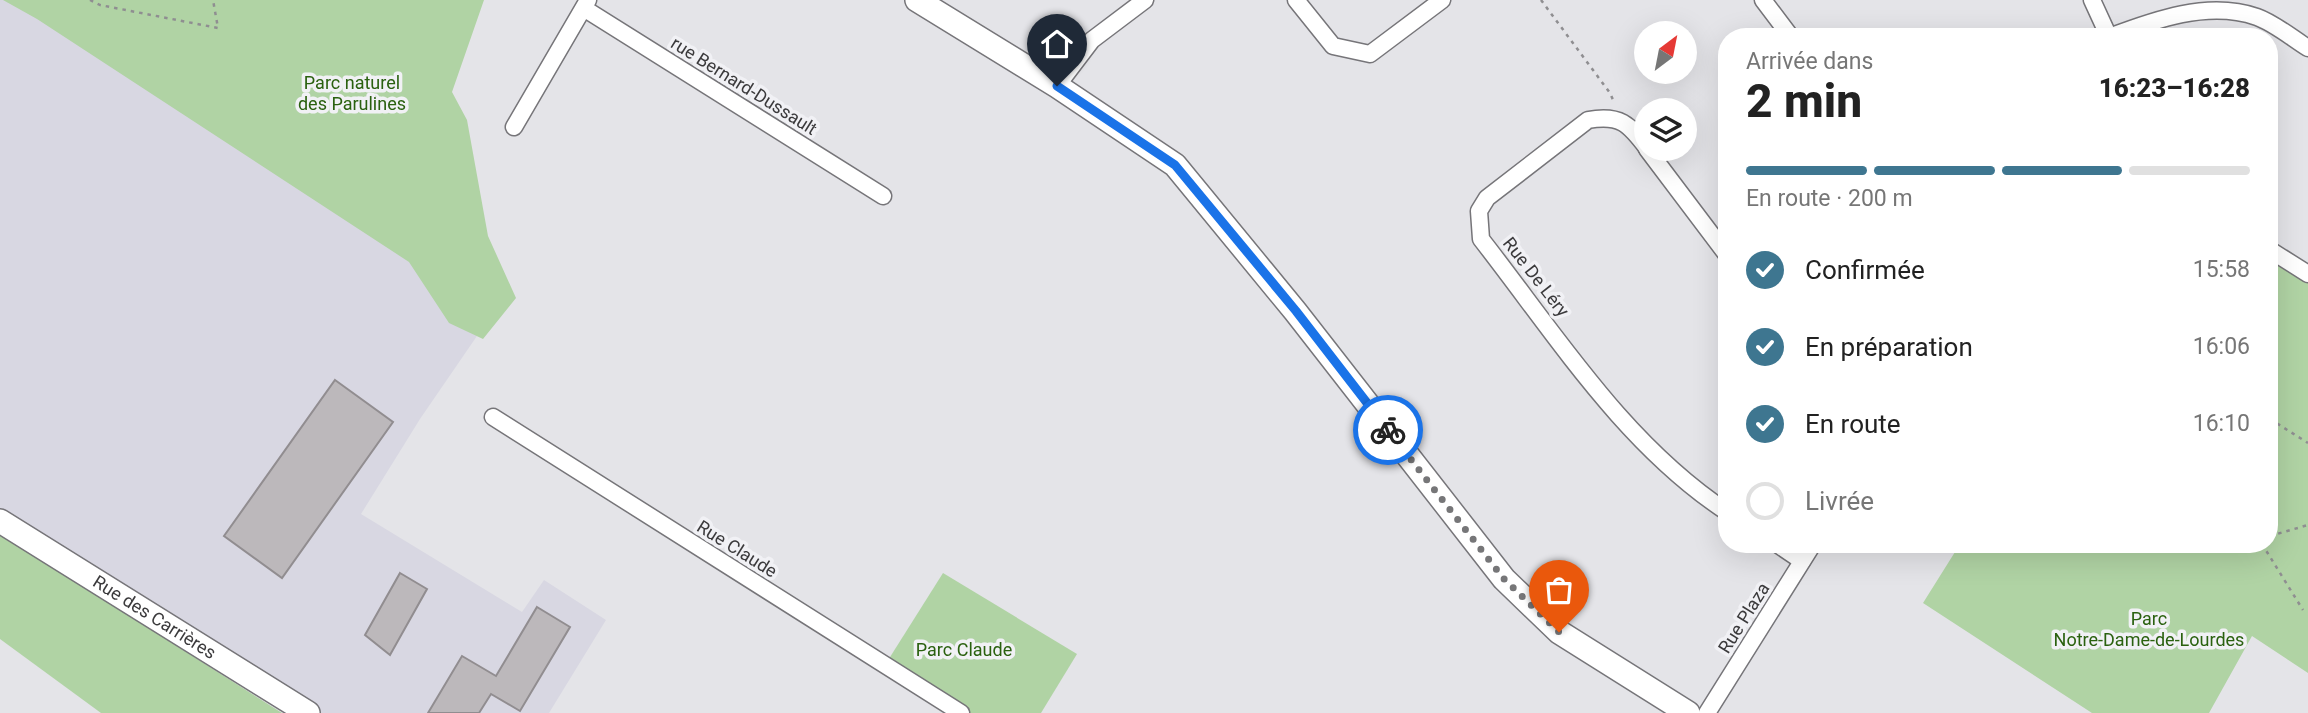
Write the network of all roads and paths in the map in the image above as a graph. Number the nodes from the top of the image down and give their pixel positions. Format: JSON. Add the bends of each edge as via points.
{"nodes":[{"id":1,"x":90,"y":0,"type":"edge"},
{"id":2,"x":213,"y":0,"type":"edge"},
{"id":3,"x":917,"y":0,"type":"edge"},
{"id":4,"x":1145,"y":0,"type":"edge"},
{"id":5,"x":1296,"y":0,"type":"edge"},
{"id":6,"x":1442,"y":0,"type":"edge"},
{"id":7,"x":1541,"y":0,"type":"edge"},
{"id":8,"x":1763,"y":0,"type":"edge"},
{"id":9,"x":2092,"y":0,"type":"edge"},
{"id":10,"x":586,"y":4,"type":"edge"},
{"id":11,"x":1784,"y":28,"type":"edge"},
{"id":12,"x":2105,"y":28,"type":"edge"},
{"id":13,"x":2134,"y":28,"type":"edge"},
{"id":14,"x":2276,"y":28,"type":"edge"},
{"id":15,"x":2278,"y":29,"type":"edge"},
{"id":16,"x":2308,"y":48,"type":"edge"},
{"id":17,"x":1057,"y":86,"type":"junction"},
{"id":18,"x":1621,"y":121,"type":"junction"},
{"id":19,"x":514,"y":127,"type":"dead end"},
{"id":20,"x":1634,"y":130,"type":"edge"},
{"id":21,"x":1657,"y":161,"type":"edge"},
{"id":22,"x":883,"y":195,"type":"dead end"},
{"id":23,"x":1718,"y":242,"type":"edge"},
{"id":24,"x":2278,"y":255,"type":"edge"},
{"id":25,"x":2308,"y":274,"type":"edge"},
{"id":26,"x":493,"y":416,"type":"dead end"},
{"id":27,"x":2278,"y":424,"type":"edge"},
{"id":28,"x":2308,"y":443,"type":"edge"},
{"id":29,"x":1718,"y":506,"type":"edge"},
{"id":30,"x":0,"y":521,"type":"edge"},
{"id":31,"x":2308,"y":526,"type":"edge"},
{"id":32,"x":2278,"y":534,"type":"edge"},
{"id":33,"x":1790,"y":553,"type":"edge"},
{"id":34,"x":1807,"y":553,"type":"edge"},
{"id":35,"x":2268,"y":553,"type":"edge"},
{"id":36,"x":1802,"y":561,"type":"junction"},
{"id":37,"x":2303,"y":610,"type":"dead end"},
{"id":38,"x":308,"y":713,"type":"edge"},
{"id":39,"x":961,"y":713,"type":"edge"},
{"id":40,"x":1688,"y":713,"type":"edge"},
{"id":41,"x":1707,"y":713,"type":"edge"}],
"edges":[{"from":1,"to":2,"type":"path","via":[[218,28]]},
{"from":3,"to":17,"type":"street"},
{"from":4,"to":17,"type":"street","via":[[1092,40]]},
{"from":5,"to":6,"type":"street","via":[[1333,46],[1370,54]]},
{"from":7,"to":18,"type":"path","via":[[1610,93]]},
{"from":8,"to":11,"type":"street"},
{"from":9,"to":12,"type":"street"},
{"from":10,"to":19,"type":"street"},
{"from":10,"to":22,"type":"street","name":"rue Bernard-Dussault"},
{"from":13,"to":14,"type":"street","via":[[2170,15],[2215,9],[2257,16]]},
{"from":15,"to":16,"type":"street"},
{"from":17,"to":40,"type":"street","via":[[1175,165],[1296,311],[1504,579],[1559,632]]},
{"from":18,"to":20,"type":"street"},
{"from":18,"to":29,"type":"street","name":"Rue De Léry","via":[[1605,117],[1588,120],[1487,198],[1479,211],[1481,239],[1635,436]]},
{"from":21,"to":23,"type":"street"},
{"from":24,"to":25,"type":"street"},
{"from":26,"to":39,"type":"street","name":"Rue Claude"},
{"from":27,"to":28,"type":"path"},
{"from":30,"to":38,"type":"street","name":"Rue des Carrières"},
{"from":31,"to":32,"type":"path"},
{"from":33,"to":36,"type":"street"},
{"from":34,"to":36,"type":"street","name":"Rue Plaza"},
{"from":35,"to":37,"type":"path"},
{"from":36,"to":41,"type":"street","name":"Rue Plaza"}]}
